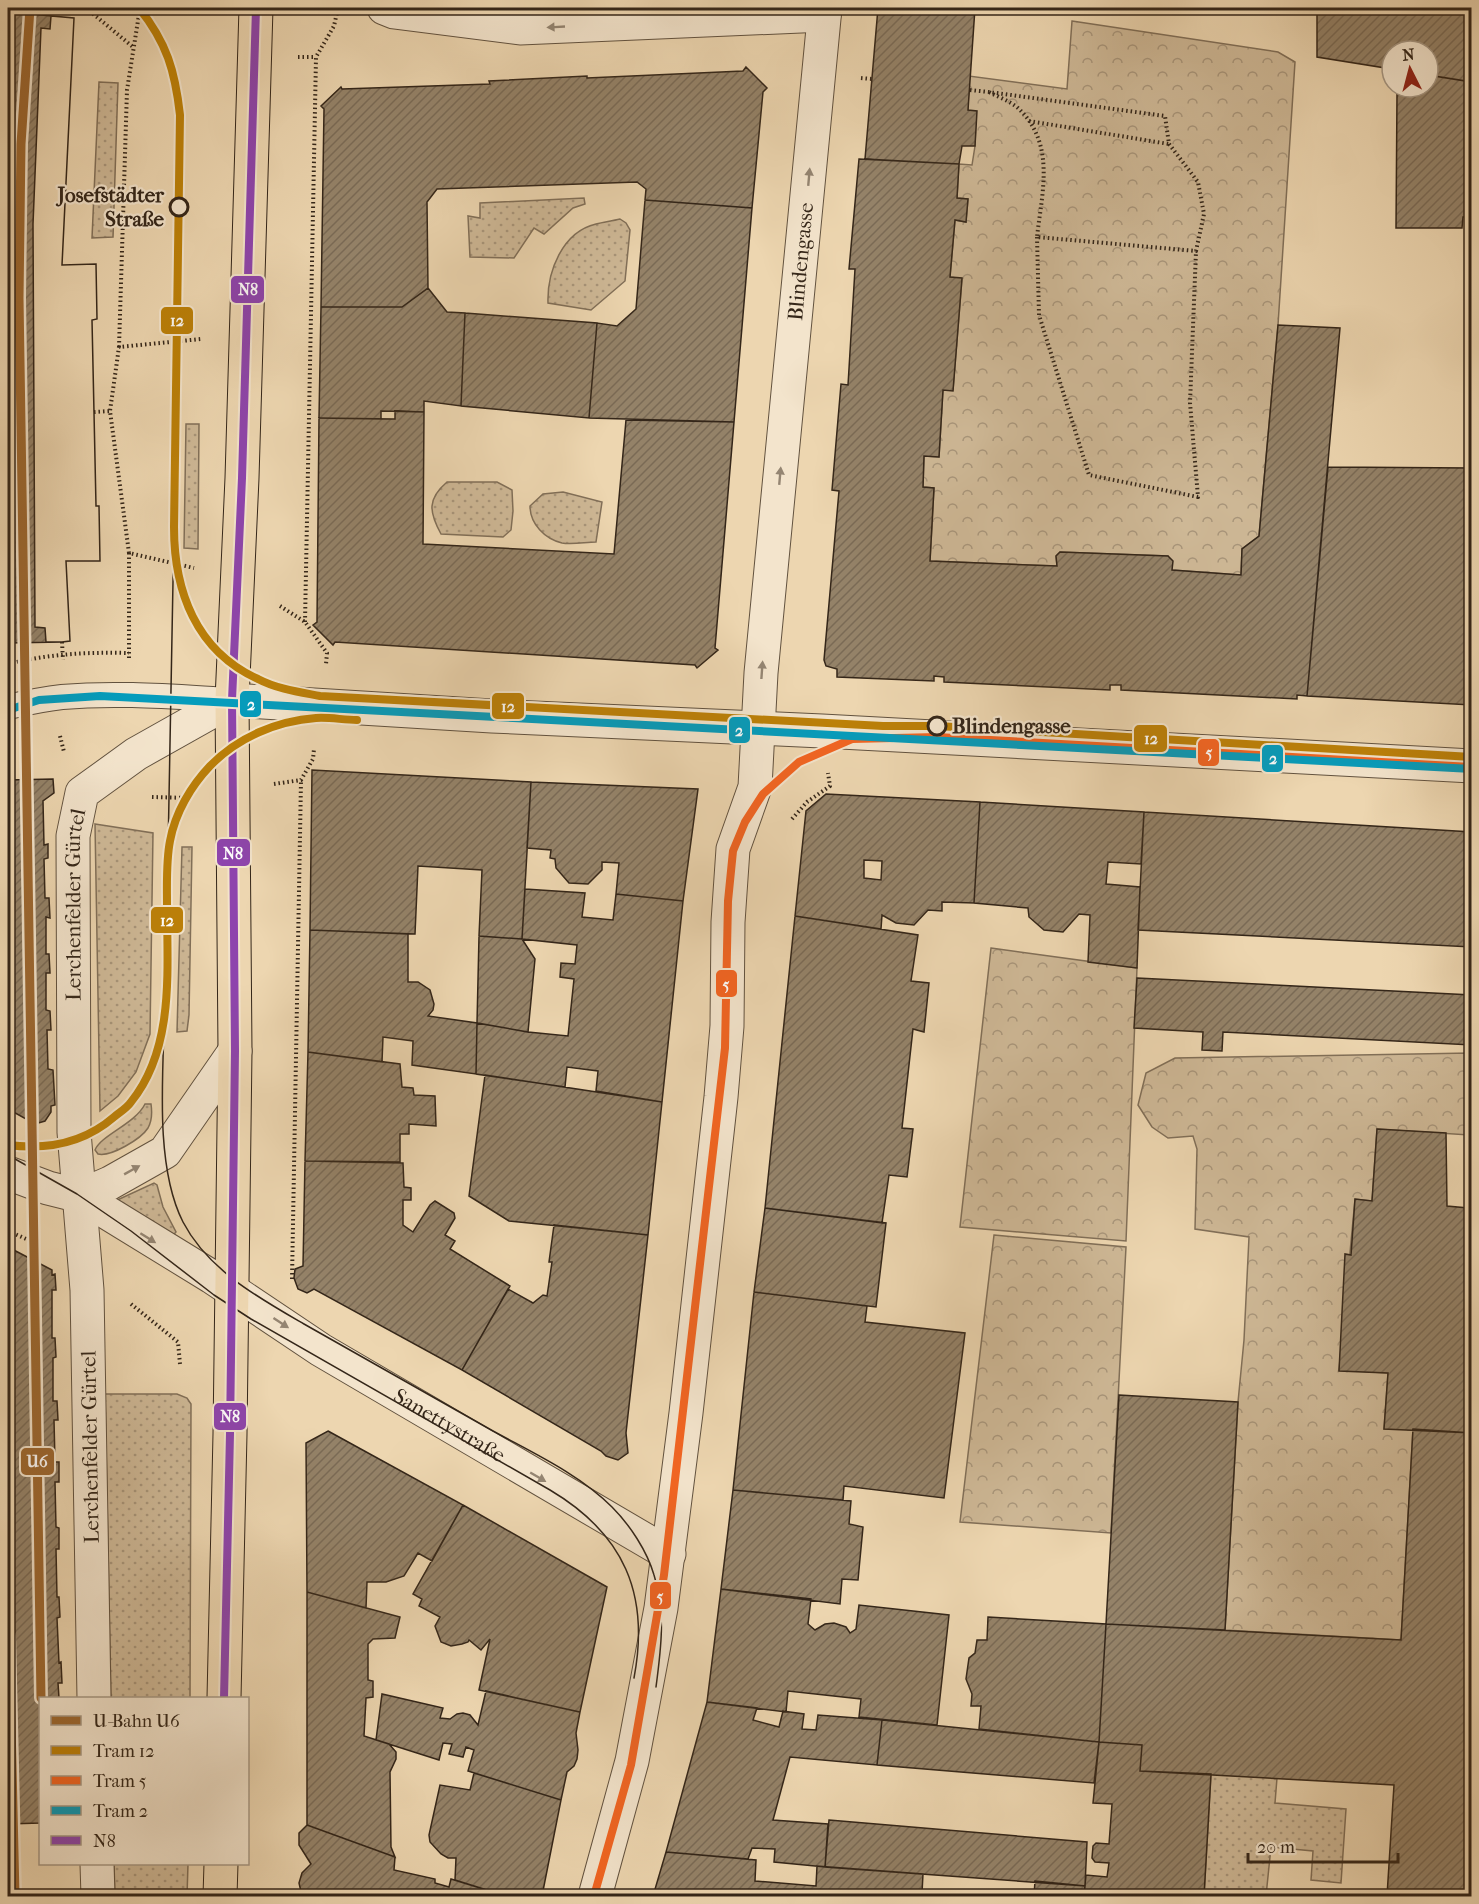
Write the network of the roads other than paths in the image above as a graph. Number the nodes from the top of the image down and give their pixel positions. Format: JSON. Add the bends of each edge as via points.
{"nodes":[{"id":1,"x":255,"y":8,"type":"edge"},
{"id":2,"x":384,"y":8,"type":"edge"},
{"id":3,"x":825,"y":11,"type":"edge"},
{"id":4,"x":232,"y":700,"type":"junction"},
{"id":5,"x":8,"y":708,"type":"edge"},
{"id":6,"x":759,"y":728,"type":"junction"},
{"id":7,"x":1472,"y":766,"type":"edge"},
{"id":8,"x":235,"y":1051,"type":"junction"},
{"id":9,"x":8,"y":1173,"type":"edge"},
{"id":10,"x":80,"y":1196,"type":"junction"},
{"id":11,"x":232,"y":1291,"type":"junction"},
{"id":12,"x":669,"y":1554,"type":"junction"},
{"id":13,"x":94,"y":1697,"type":"edge"},
{"id":14,"x":224,"y":1697,"type":"edge"},
{"id":15,"x":96,"y":1865,"type":"edge"},
{"id":16,"x":220,"y":1865,"type":"edge"},
{"id":17,"x":82,"y":1895,"type":"edge"},
{"id":18,"x":220,"y":1896,"type":"edge"},
{"id":19,"x":595,"y":1896,"type":"edge"}],
"edges":[{"from":1,"to":4,"type":"main road","via":[[243,466]]},
{"from":3,"to":2,"type":"street","one_way":true,"via":[[520,28]]},
{"from":6,"to":3,"type":"street","name":"Blindengasse","one_way":true,"via":[[762,661]]},
{"from":4,"to":5,"type":"lane","via":[[78,696]]},
{"from":4,"to":6,"type":"street"},
{"from":4,"to":8,"type":"main road"},
{"from":4,"to":10,"type":"street","name":"Lerchenfelder Gürtel","via":[[136,754],[82,793],[74,836],[74,1132]]},
{"from":6,"to":7,"type":"street"},
{"from":6,"to":12,"type":"street","name":"Blindengasse","via":[[755,787],[733,849],[722,1097]]},
{"from":10,"to":8,"type":"street","one_way":true,"via":[[165,1152]]},
{"from":8,"to":11,"type":"main road"},
{"from":9,"to":10,"type":"street"},
{"from":10,"to":11,"type":"street","one_way":true},
{"from":10,"to":13,"type":"street","name":"Lerchenfelder Gürtel","via":[[87,1290]]},
{"from":11,"to":12,"type":"street","name":"Sanettystraße","one_way":true,"via":[[321,1350]]},
{"from":11,"to":14,"type":"main road"},
{"from":12,"to":19,"type":"street","name":"Blindengasse","via":[[632,1761]]},
{"from":15,"to":17,"type":"street"},
{"from":16,"to":18,"type":"main road"}]}
